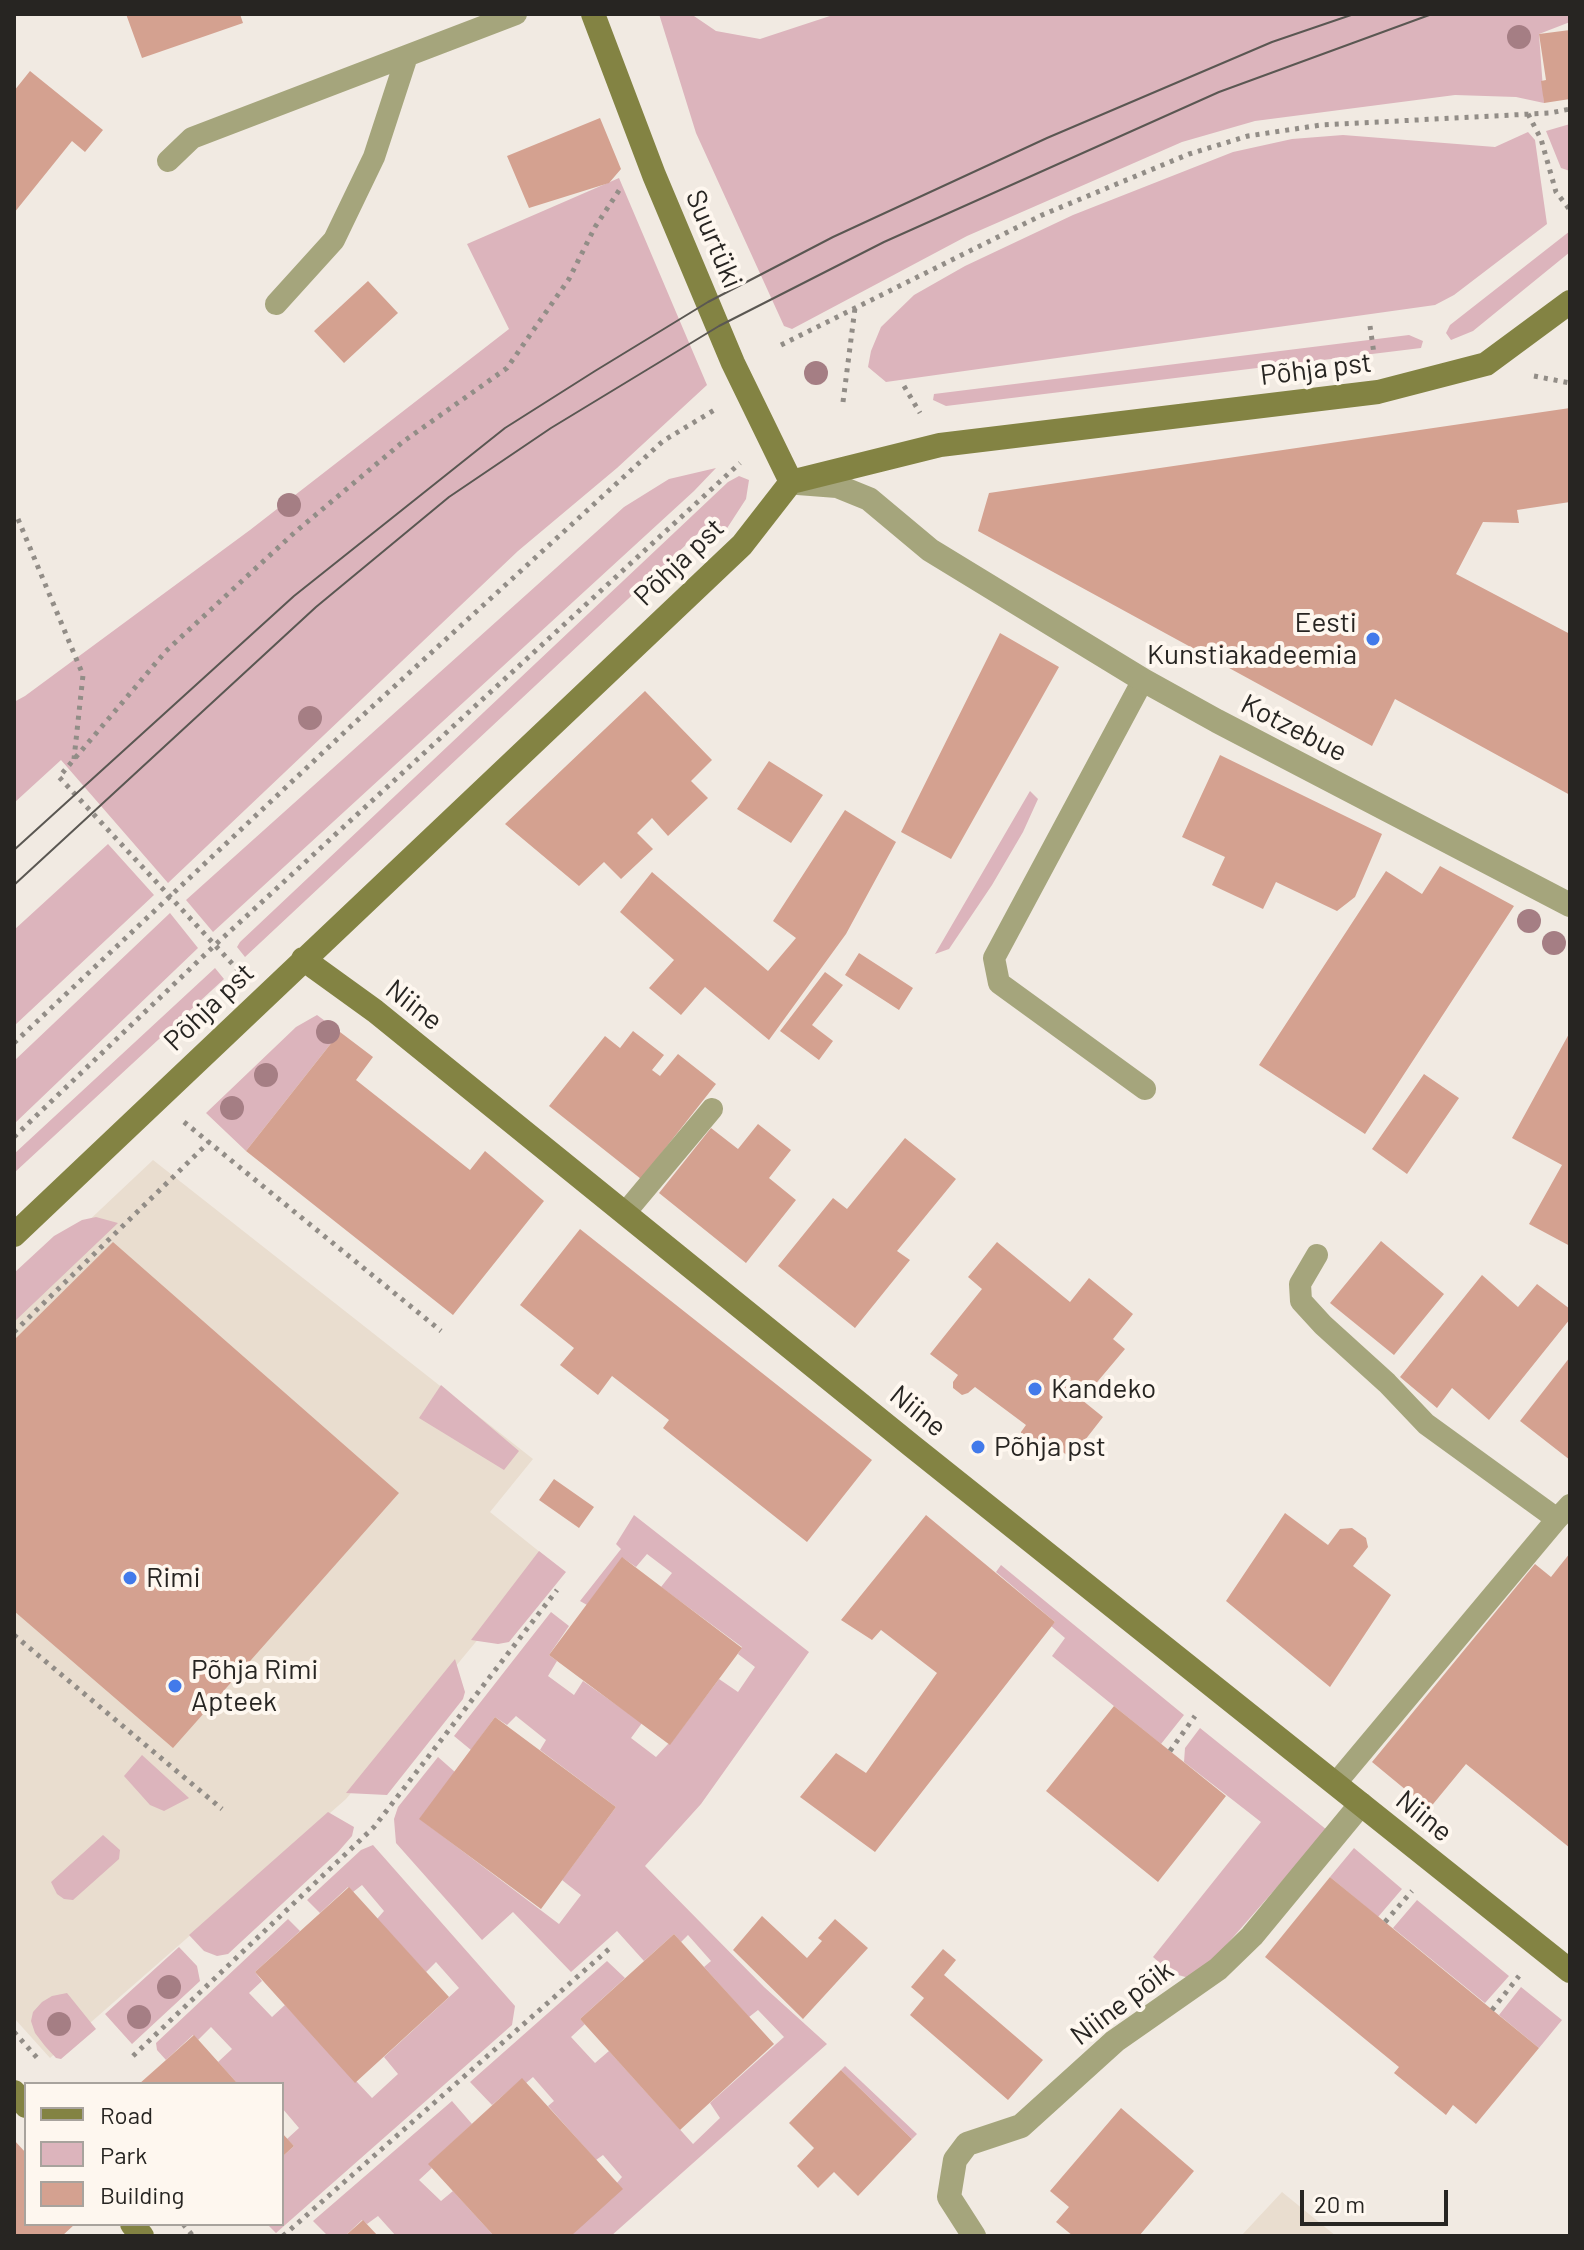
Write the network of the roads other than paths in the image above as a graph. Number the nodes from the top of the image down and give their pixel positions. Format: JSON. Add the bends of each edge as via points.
{"nodes":[{"id":1,"x":516,"y":14,"type":"edge"},
{"id":2,"x":593,"y":14,"type":"edge"},
{"id":3,"x":407,"y":56,"type":"junction"},
{"id":4,"x":168,"y":161,"type":"dead end"},
{"id":5,"x":1570,"y":302,"type":"edge"},
{"id":6,"x":276,"y":304,"type":"dead end"},
{"id":7,"x":791,"y":482,"type":"junction"},
{"id":8,"x":1143,"y":680,"type":"junction"},
{"id":9,"x":1570,"y":905,"type":"edge"},
{"id":10,"x":303,"y":959,"type":"junction"},
{"id":11,"x":1145,"y":1089,"type":"dead end"},
{"id":12,"x":712,"y":1109,"type":"dead end"},
{"id":13,"x":625,"y":1213,"type":"junction"},
{"id":14,"x":14,"y":1235,"type":"edge"},
{"id":15,"x":1317,"y":1255,"type":"dead end"},
{"id":16,"x":1563,"y":1512,"type":"edge"},
{"id":17,"x":1336,"y":1783,"type":"junction"},
{"id":18,"x":1361,"y":1804,"type":"junction"},
{"id":19,"x":1570,"y":1971,"type":"edge"},
{"id":20,"x":974,"y":2236,"type":"edge"}],
"edges":[{"from":1,"to":3,"type":"lane"},
{"from":2,"to":7,"type":"street","name":"Suurtüki","via":[[733,363]]},
{"from":3,"to":4,"type":"lane","via":[[192,138]]},
{"from":3,"to":6,"type":"lane","via":[[374,157],[334,240]]},
{"from":5,"to":7,"type":"street","name":"Põhja pst","via":[[1486,364],[1378,392],[940,445]]},
{"from":7,"to":8,"type":"street","name":"Kotzebue","via":[[837,486],[869,499],[930,550]]},
{"from":7,"to":10,"type":"street","name":"Põhja pst","via":[[742,545]]},
{"from":8,"to":9,"type":"street","name":"Kotzebue"},
{"from":8,"to":11,"type":"lane","via":[[994,958],[999,983]]},
{"from":10,"to":13,"type":"street","name":"Niine"},
{"from":10,"to":14,"type":"street","name":"Põhja pst"},
{"from":12,"to":13,"type":"lane"},
{"from":13,"to":17,"type":"street","name":"Niine"},
{"from":15,"to":16,"type":"lane","via":[[1300,1284],[1301,1301],[1323,1325],[1426,1424]]},
{"from":16,"to":17,"type":"lane"},
{"from":17,"to":18,"type":"street","name":"Niine"},
{"from":18,"to":19,"type":"street","name":"Niine"},
{"from":18,"to":20,"type":"street","name":"Niine põik","via":[[1252,1936],[1218,1969],[1115,2041],[1021,2126],[967,2144],[955,2160],[949,2197]]}]}
